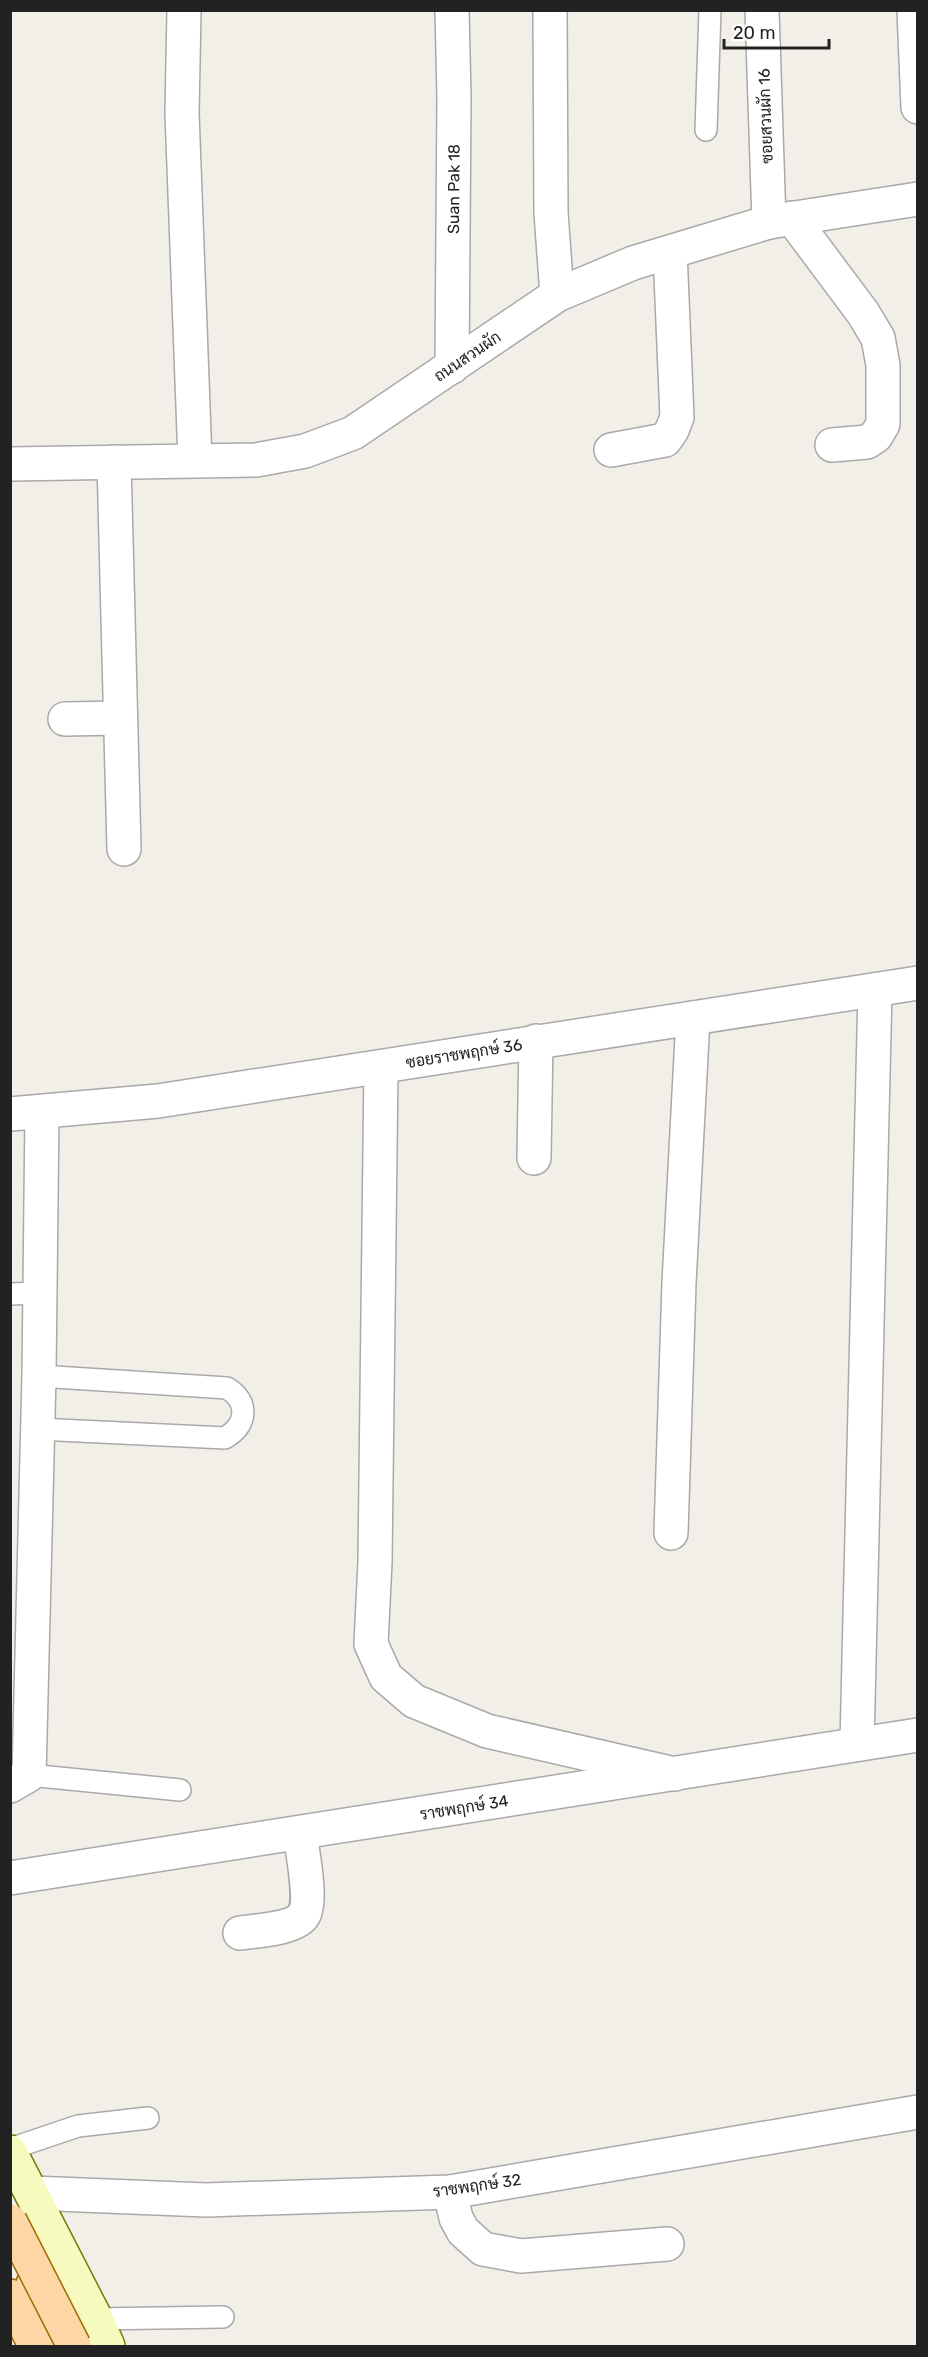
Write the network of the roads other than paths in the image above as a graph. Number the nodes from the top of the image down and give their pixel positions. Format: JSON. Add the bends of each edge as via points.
{"nodes":[{"id":1,"x":184,"y":10,"type":"edge"},
{"id":2,"x":452,"y":10,"type":"edge"},
{"id":3,"x":550,"y":10,"type":"edge"},
{"id":4,"x":710,"y":10,"type":"edge"},
{"id":5,"x":762,"y":10,"type":"edge"},
{"id":6,"x":914,"y":10,"type":"edge"},
{"id":7,"x":918,"y":107,"type":"edge"},
{"id":8,"x":706,"y":130,"type":"dead end"},
{"id":9,"x":918,"y":199,"type":"edge"},
{"id":10,"x":781,"y":220,"type":"junction"},
{"id":11,"x":670,"y":252,"type":"junction"},
{"id":12,"x":558,"y":295,"type":"junction"},
{"id":13,"x":452,"y":366,"type":"junction"},
{"id":14,"x":832,"y":445,"type":"dead end"},
{"id":15,"x":610,"y":450,"type":"dead end"},
{"id":16,"x":195,"y":460,"type":"junction"},
{"id":17,"x":114,"y":462,"type":"junction"},
{"id":18,"x":10,"y":464,"type":"edge"},
{"id":19,"x":65,"y":718,"type":"dead end"},
{"id":20,"x":120,"y":718,"type":"junction"},
{"id":21,"x":124,"y":849,"type":"dead end"},
{"id":22,"x":918,"y":983,"type":"edge"},
{"id":23,"x":875,"y":990,"type":"junction"},
{"id":24,"x":693,"y":1018,"type":"junction"},
{"id":25,"x":536,"y":1041,"type":"junction"},
{"id":26,"x":381,"y":1067,"type":"junction"},
{"id":27,"x":26,"y":1113,"type":"edge"},
{"id":28,"x":534,"y":1158,"type":"dead end"},
{"id":29,"x":25,"y":1294,"type":"edge"},
{"id":30,"x":39,"y":1376,"type":"junction"},
{"id":31,"x":38,"y":1429,"type":"junction"},
{"id":32,"x":671,"y":1533,"type":"dead end"},
{"id":33,"x":918,"y":1735,"type":"edge"},
{"id":34,"x":857,"y":1744,"type":"junction"},
{"id":35,"x":675,"y":1774,"type":"junction"},
{"id":36,"x":20,"y":1781,"type":"edge"},
{"id":37,"x":180,"y":1790,"type":"dead end"},
{"id":38,"x":300,"y":1833,"type":"junction"},
{"id":39,"x":10,"y":1878,"type":"edge"},
{"id":40,"x":240,"y":1933,"type":"dead end"},
{"id":41,"x":918,"y":2112,"type":"edge"},
{"id":42,"x":148,"y":2118,"type":"dead end"},
{"id":43,"x":10,"y":2151,"type":"edge"},
{"id":44,"x":450,"y":2192,"type":"junction"},
{"id":45,"x":21,"y":2202,"type":"edge"},
{"id":46,"x":10,"y":2221,"type":"edge"},
{"id":47,"x":667,"y":2244,"type":"dead end"},
{"id":48,"x":10,"y":2296,"type":"edge"},
{"id":49,"x":223,"y":2317,"type":"dead end"},
{"id":50,"x":102,"y":2333,"type":"edge"},
{"id":51,"x":35,"y":2346,"type":"edge"},
{"id":52,"x":52,"y":2346,"type":"edge"},
{"id":53,"x":74,"y":2346,"type":"edge"}],
"edges":[{"from":1,"to":16,"type":"street","via":[[182,113]]},
{"from":2,"to":13,"type":"street","name":"Suan Pak 18"},
{"from":3,"to":12,"type":"street","via":[[551,213]]},
{"from":4,"to":8,"type":"lane"},
{"from":5,"to":10,"type":"street","name":"ซอยสวนผัก 16"},
{"from":6,"to":7,"type":"street"},
{"from":9,"to":10,"type":"street","name":"ถนนสวนผัก"},
{"from":10,"to":11,"type":"street","name":"ถนนสวนผัก"},
{"from":10,"to":14,"type":"street","via":[[863,313],[878,339],[883,365],[883,424],[867,442]]},
{"from":11,"to":12,"type":"street","name":"ถนนสวนผัก"},
{"from":11,"to":15,"type":"street","via":[[677,417],[665,440]]},
{"from":12,"to":13,"type":"street","name":"ถนนสวนผัก"},
{"from":13,"to":16,"type":"street","name":"ถนนสวนผัก","via":[[353,433],[305,451],[256,460]]},
{"from":16,"to":17,"type":"street","name":"ถนนสวนผัก"},
{"from":17,"to":18,"type":"street","name":"ถนนสวนผัก"},
{"from":17,"to":20,"type":"street"},
{"from":19,"to":20,"type":"street"},
{"from":20,"to":21,"type":"street"},
{"from":22,"to":23,"type":"street","name":"ซอยราชพฤกษ์ 36"},
{"from":23,"to":24,"type":"street","name":"ซอยราชพฤกษ์ 36"},
{"from":23,"to":34,"type":"street"},
{"from":24,"to":25,"type":"street","name":"ซอยราชพฤกษ์ 36"},
{"from":24,"to":32,"type":"street"},
{"from":25,"to":26,"type":"street","name":"ซอยราชพฤกษ์ 36"},
{"from":25,"to":28,"type":"street"},
{"from":26,"to":27,"type":"street","name":"ซอยราชพฤกษ์ 36","via":[[158,1101]]},
{"from":26,"to":35,"type":"street","via":[[371,1644],[386,1677],[414,1701],[487,1731]]},
{"from":27,"to":29,"type":"street"},
{"from":29,"to":30,"type":"street"},
{"from":30,"to":31,"type":"street"},
{"from":30,"to":31,"type":"lane","via":[[227,1388],[240,1399],[244,1413],[239,1427],[225,1438]]},
{"from":31,"to":36,"type":"street"},
{"from":33,"to":34,"type":"street","name":"ราชพฤกษ์ 34"},
{"from":34,"to":35,"type":"street","name":"ราชพฤกษ์ 34"},
{"from":35,"to":38,"type":"street","name":"ราชพฤกษ์ 34"},
{"from":36,"to":37,"type":"lane"},
{"from":38,"to":39,"type":"street","name":"ราชพฤกษ์ 34"},
{"from":38,"to":40,"type":"street","via":[[307,1906],[302,1917],[288,1925]]},
{"from":41,"to":44,"type":"street","name":"ราชพฤกษ์ 32"},
{"from":42,"to":43,"type":"lane","via":[[78,2126]]},
{"from":43,"to":45,"type":"main road"},
{"from":44,"to":45,"type":"street","name":"ราชพฤกษ์ 32"},
{"from":44,"to":47,"type":"street","via":[[463,2231],[483,2249],[521,2256]]},
{"from":45,"to":50,"type":"main road"},
{"from":45,"to":52,"type":"main road"},
{"from":46,"to":53,"type":"main road","bridge":true},
{"from":48,"to":51,"type":"main road"},
{"from":49,"to":50,"type":"lane"}]}
